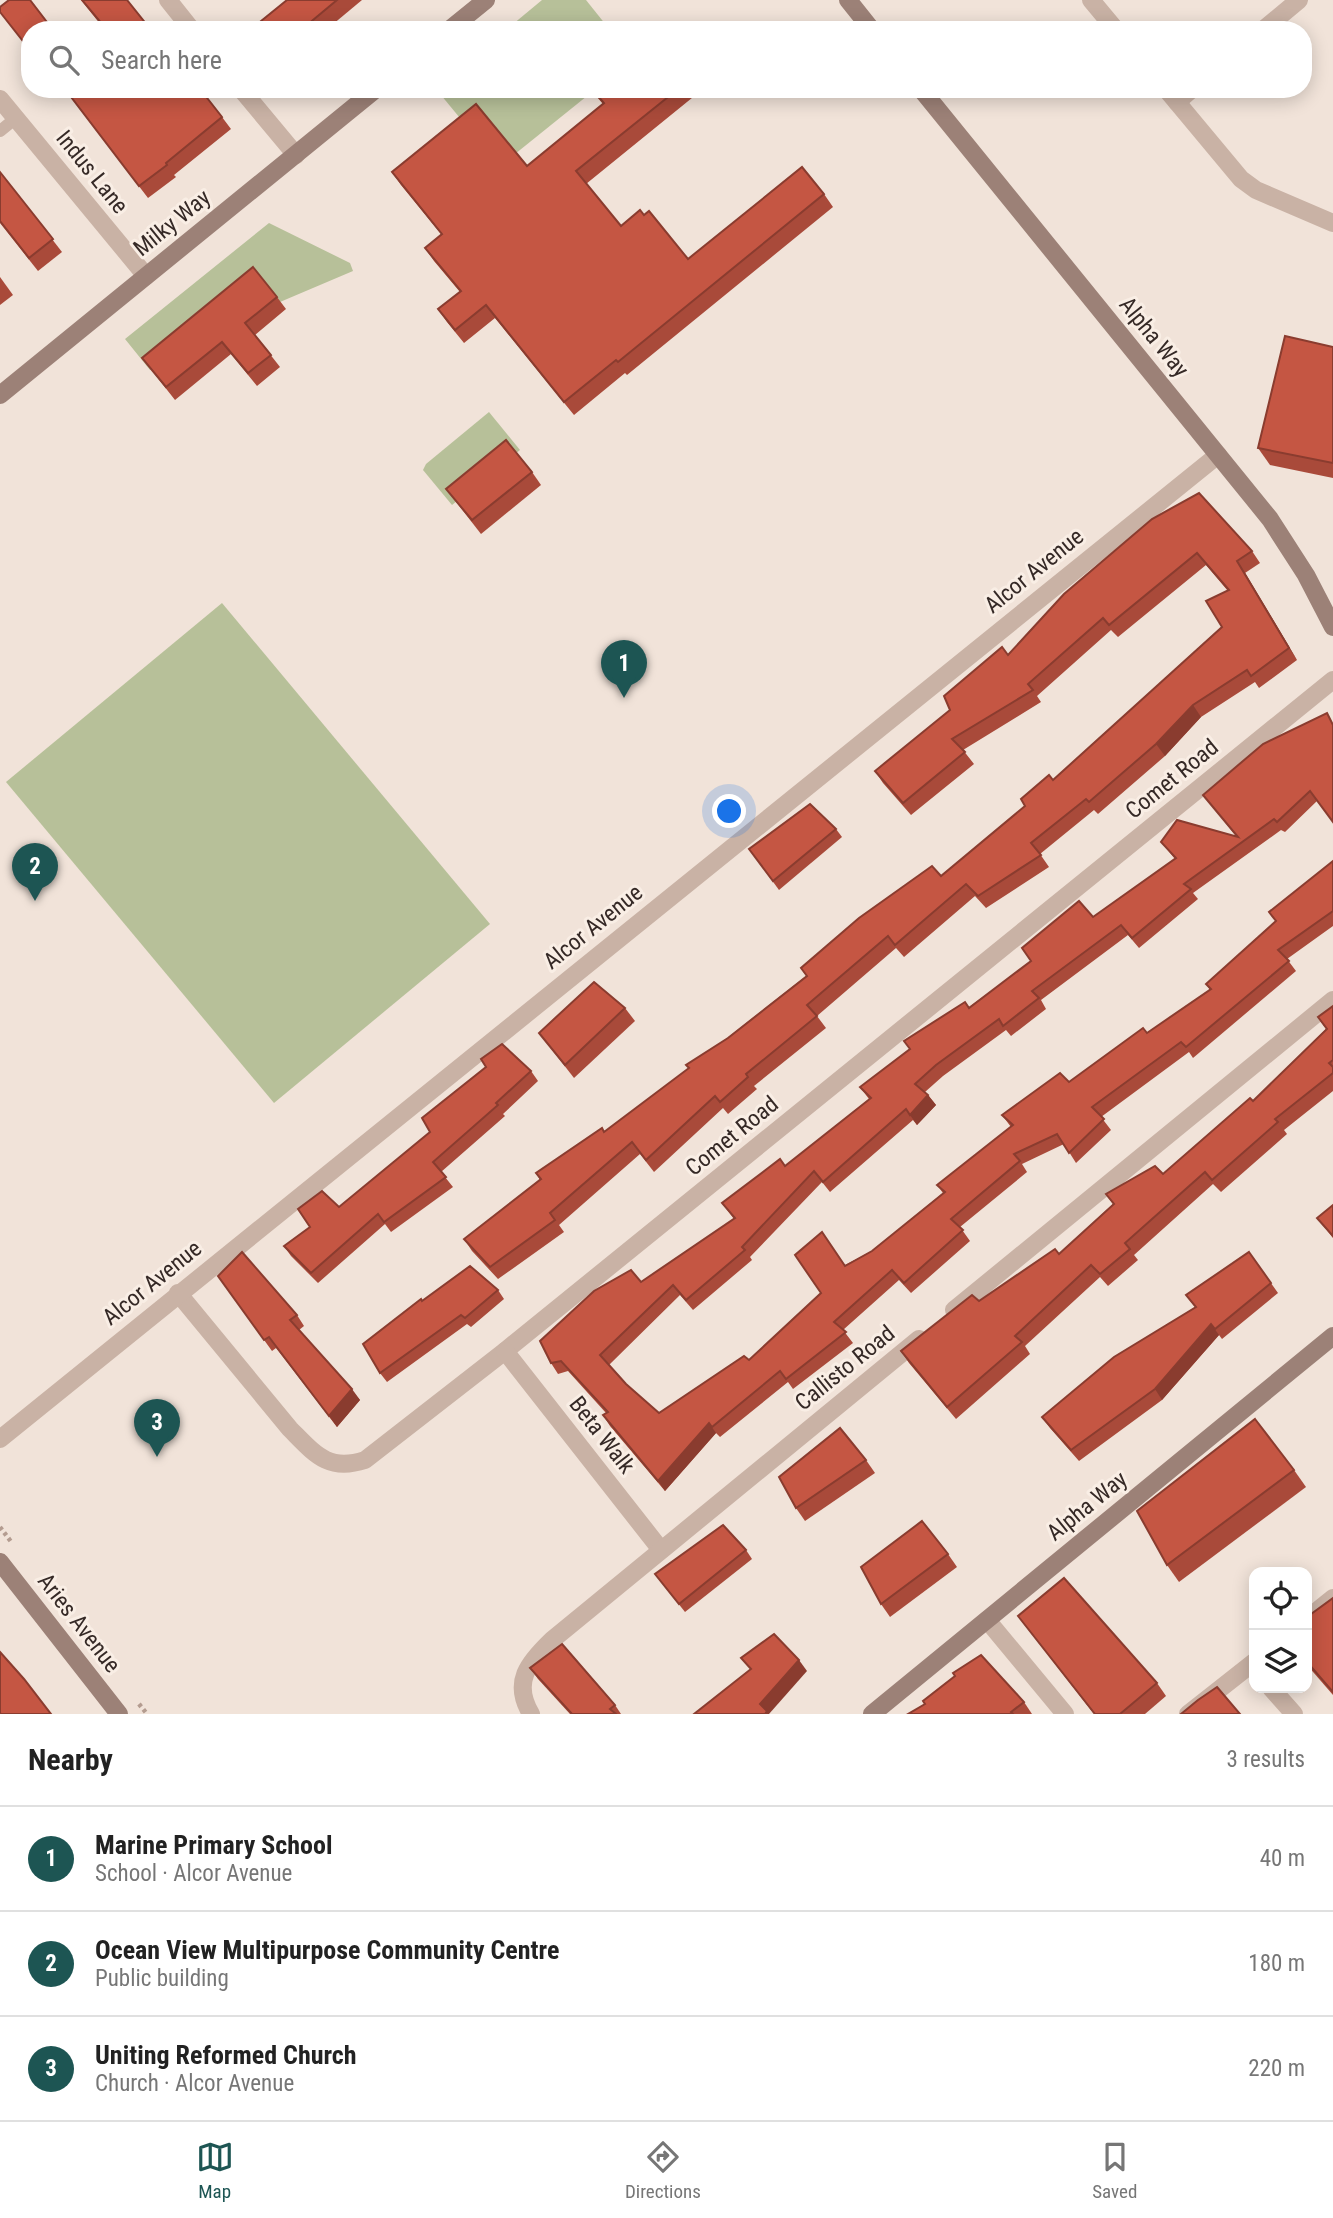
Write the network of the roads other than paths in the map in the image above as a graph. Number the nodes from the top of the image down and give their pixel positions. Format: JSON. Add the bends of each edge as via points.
{"nodes":[{"id":1,"x":168,"y":0,"type":"edge"},
{"id":2,"x":485,"y":0,"type":"edge"},
{"id":3,"x":848,"y":0,"type":"edge"},
{"id":4,"x":1091,"y":0,"type":"edge"},
{"id":5,"x":1299,"y":0,"type":"edge"},
{"id":6,"x":185,"y":21,"type":"edge"},
{"id":7,"x":460,"y":21,"type":"edge"},
{"id":8,"x":865,"y":21,"type":"edge"},
{"id":9,"x":1108,"y":21,"type":"edge"},
{"id":10,"x":1274,"y":21,"type":"edge"},
{"id":11,"x":248,"y":98,"type":"edge"},
{"id":12,"x":365,"y":98,"type":"edge"},
{"id":13,"x":928,"y":98,"type":"edge"},
{"id":14,"x":1174,"y":98,"type":"edge"},
{"id":15,"x":0,"y":99,"type":"edge"},
{"id":16,"x":16,"y":118,"type":"junction"},
{"id":17,"x":0,"y":131,"type":"edge"},
{"id":18,"x":296,"y":155,"type":"junction"},
{"id":19,"x":1333,"y":223,"type":"edge"},
{"id":20,"x":146,"y":276,"type":"junction"},
{"id":21,"x":0,"y":395,"type":"edge"},
{"id":22,"x":1218,"y":455,"type":"junction"},
{"id":23,"x":1333,"y":627,"type":"edge"},
{"id":24,"x":1333,"y":680,"type":"edge"},
{"id":25,"x":1333,"y":1000,"type":"edge"},
{"id":26,"x":178,"y":1293,"type":"junction"},
{"id":27,"x":1333,"y":1336,"type":"edge"},
{"id":28,"x":505,"y":1351,"type":"junction"},
{"id":29,"x":0,"y":1439,"type":"edge"},
{"id":30,"x":661,"y":1550,"type":"junction"},
{"id":31,"x":0,"y":1562,"type":"edge"},
{"id":32,"x":1333,"y":1598,"type":"edge"},
{"id":33,"x":1312,"y":1615,"type":"edge"},
{"id":34,"x":988,"y":1620,"type":"junction"},
{"id":35,"x":1249,"y":1668,"type":"edge"},
{"id":36,"x":1275,"y":1693,"type":"edge"},
{"id":37,"x":119,"y":1714,"type":"edge"},
{"id":38,"x":531,"y":1714,"type":"edge"},
{"id":39,"x":872,"y":1714,"type":"edge"},
{"id":40,"x":1065,"y":1714,"type":"edge"},
{"id":41,"x":1188,"y":1714,"type":"edge"},
{"id":42,"x":1294,"y":1714,"type":"edge"}],
"edges":[{"from":1,"to":6,"type":"street"},
{"from":2,"to":7,"type":"street"},
{"from":3,"to":8,"type":"street"},
{"from":4,"to":9,"type":"street"},
{"from":5,"to":10,"type":"street"},
{"from":11,"to":18,"type":"street"},
{"from":12,"to":18,"type":"street","name":"Milky Way"},
{"from":13,"to":22,"type":"street","name":"Alpha Way"},
{"from":14,"to":19,"type":"street","via":[[1241,179]]},
{"from":15,"to":16,"type":"street","name":"Indus Lane"},
{"from":16,"to":17,"type":"lane"},
{"from":16,"to":20,"type":"street","name":"Indus Lane"},
{"from":18,"to":20,"type":"street","name":"Milky Way"},
{"from":20,"to":21,"type":"street","name":"Milky Way"},
{"from":22,"to":23,"type":"street","name":"Alpha Way","via":[[1270,519]]},
{"from":22,"to":26,"type":"street","name":"Alcor Avenue"},
{"from":24,"to":28,"type":"street","name":"Comet Road"},
{"from":25,"to":30,"type":"street","name":"Callisto Road"},
{"from":26,"to":28,"type":"street","name":"Comet Road","via":[[290,1429],[326,1461],[340,1465],[365,1460]]},
{"from":26,"to":29,"type":"street","name":"Alcor Avenue"},
{"from":27,"to":34,"type":"street","name":"Alpha Way"},
{"from":28,"to":30,"type":"street","name":"Beta Walk"},
{"from":30,"to":38,"type":"street","name":"Callisto Road","via":[[531,1662],[522,1689]]},
{"from":31,"to":37,"type":"street","name":"Aries Avenue"},
{"from":32,"to":33,"type":"street"},
{"from":34,"to":39,"type":"street","name":"Alpha Way"},
{"from":34,"to":40,"type":"street"},
{"from":35,"to":41,"type":"street"},
{"from":36,"to":42,"type":"street"}]}
